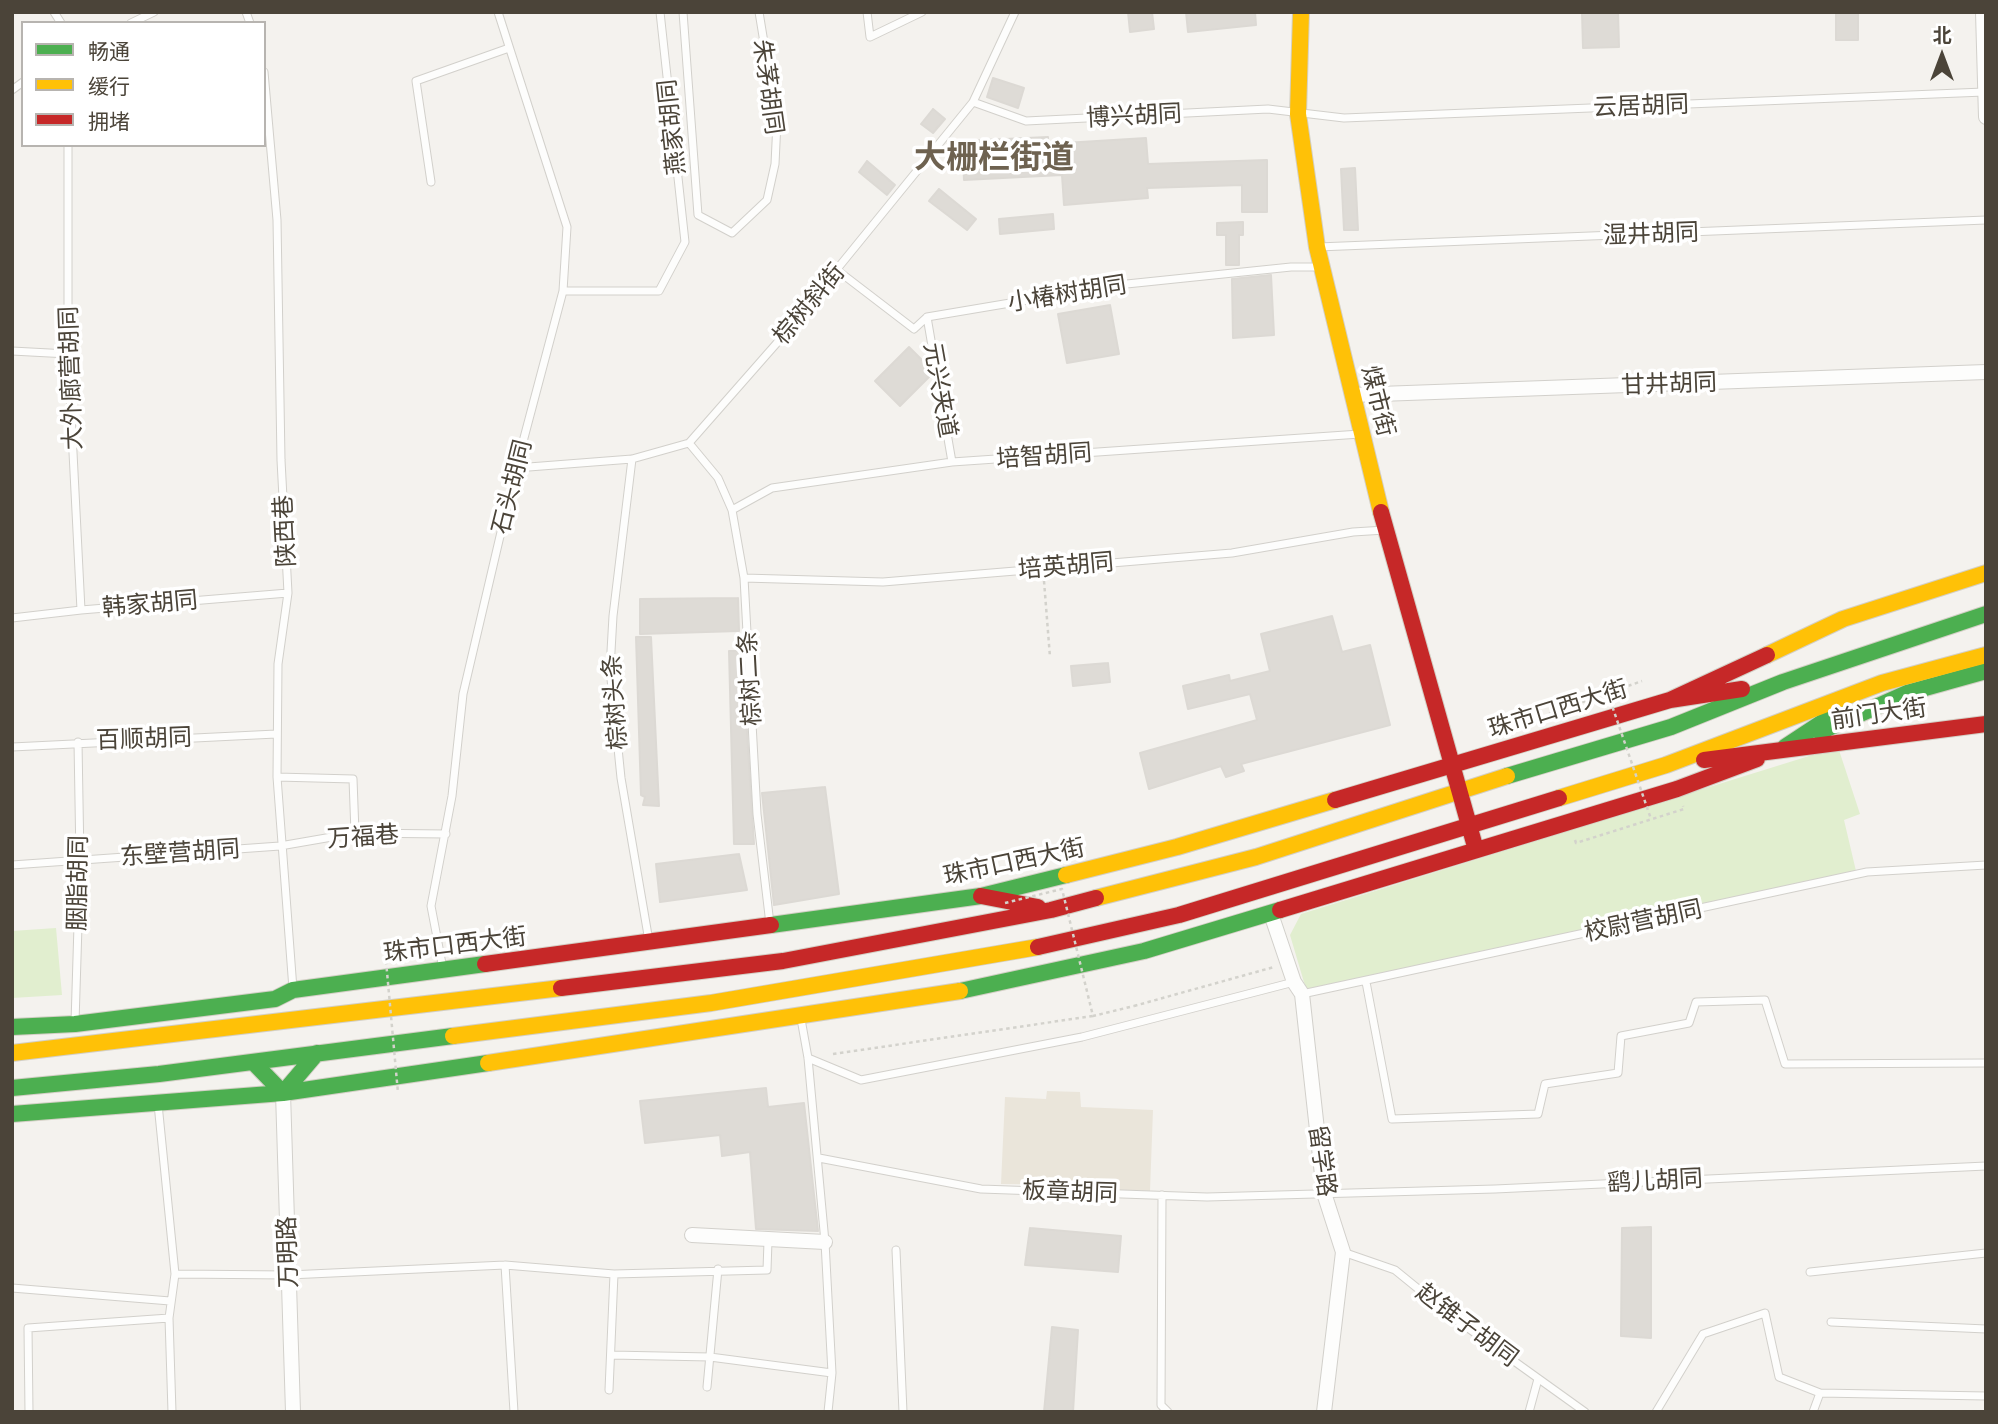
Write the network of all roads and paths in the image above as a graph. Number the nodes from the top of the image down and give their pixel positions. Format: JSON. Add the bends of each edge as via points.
{"nodes":[{"id":1,"x":154,"y":12,"type":"edge"},
{"id":2,"x":498,"y":12,"type":"edge"},
{"id":3,"x":660,"y":12,"type":"edge"},
{"id":4,"x":683,"y":12,"type":"edge"},
{"id":5,"x":759,"y":12,"type":"edge"},
{"id":6,"x":867,"y":12,"type":"edge"},
{"id":7,"x":922,"y":12,"type":"edge"},
{"id":8,"x":1015,"y":12,"type":"edge"},
{"id":9,"x":1301,"y":12,"type":"edge"},
{"id":10,"x":1983,"y":12,"type":"edge"},
{"id":11,"x":135,"y":21,"type":"edge"},
{"id":12,"x":509,"y":48,"type":"junction"},
{"id":13,"x":1984,"y":92,"type":"edge"},
{"id":14,"x":266,"y":95,"type":"edge"},
{"id":15,"x":973,"y":102,"type":"junction"},
{"id":16,"x":1298,"y":114,"type":"junction"},
{"id":17,"x":1986,"y":117,"type":"edge"},
{"id":18,"x":68,"y":147,"type":"edge"},
{"id":19,"x":431,"y":182,"type":"dead end"},
{"id":20,"x":1986,"y":220,"type":"edge"},
{"id":21,"x":1317,"y":247,"type":"junction"},
{"id":22,"x":1322,"y":267,"type":"junction"},
{"id":23,"x":837,"y":270,"type":"junction"},
{"id":24,"x":563,"y":291,"type":"junction"},
{"id":25,"x":927,"y":317,"type":"junction"},
{"id":26,"x":12,"y":351,"type":"edge"},
{"id":27,"x":68,"y":354,"type":"junction"},
{"id":28,"x":1986,"y":372,"type":"edge"},
{"id":29,"x":1352,"y":395,"type":"junction"},
{"id":30,"x":1363,"y":434,"type":"junction"},
{"id":31,"x":689,"y":443,"type":"junction"},
{"id":32,"x":632,"y":459,"type":"junction"},
{"id":33,"x":952,"y":462,"type":"junction"},
{"id":34,"x":516,"y":468,"type":"junction"},
{"id":35,"x":732,"y":510,"type":"junction"},
{"id":36,"x":1387,"y":530,"type":"junction"},
{"id":37,"x":1043,"y":568,"type":"junction"},
{"id":38,"x":1986,"y":573,"type":"edge"},
{"id":39,"x":744,"y":578,"type":"junction"},
{"id":40,"x":288,"y":593,"type":"junction"},
{"id":41,"x":81,"y":610,"type":"junction"},
{"id":42,"x":1986,"y":614,"type":"edge"},
{"id":43,"x":12,"y":618,"type":"edge"},
{"id":44,"x":1986,"y":655,"type":"edge"},
{"id":45,"x":1050,"y":657,"type":"dead end"},
{"id":46,"x":1986,"y":671,"type":"edge"},
{"id":47,"x":1642,"y":681,"type":"dead end"},
{"id":48,"x":1783,"y":682,"type":"junction"},
{"id":49,"x":1882,"y":683,"type":"junction"},
{"id":50,"x":1608,"y":694,"type":"junction"},
{"id":51,"x":1670,"y":700,"type":"junction"},
{"id":52,"x":1549,"y":714,"type":"dead end"},
{"id":53,"x":1986,"y":723,"type":"edge"},
{"id":54,"x":276,"y":734,"type":"junction"},
{"id":55,"x":78,"y":742,"type":"junction"},
{"id":56,"x":12,"y":747,"type":"edge"},
{"id":57,"x":1779,"y":750,"type":"junction"},
{"id":58,"x":1452,"y":764,"type":"junction"},
{"id":59,"x":1666,"y":765,"type":"junction"},
{"id":60,"x":277,"y":777,"type":"junction"},
{"id":61,"x":1459,"y":792,"type":"junction"},
{"id":62,"x":1684,"y":809,"type":"dead end"},
{"id":63,"x":1651,"y":819,"type":"junction"},
{"id":64,"x":1469,"y":825,"type":"junction"},
{"id":65,"x":355,"y":833,"type":"junction"},
{"id":66,"x":446,"y":834,"type":"junction"},
{"id":67,"x":1574,"y":835,"type":"dead end"},
{"id":68,"x":280,"y":846,"type":"junction"},
{"id":69,"x":1476,"y":850,"type":"junction"},
{"id":70,"x":80,"y":860,"type":"junction"},
{"id":71,"x":12,"y":865,"type":"edge"},
{"id":72,"x":1986,"y":865,"type":"edge"},
{"id":73,"x":981,"y":896,"type":"junction"},
{"id":74,"x":1005,"y":903,"type":"dead end"},
{"id":75,"x":1051,"y":910,"type":"junction"},
{"id":76,"x":1272,"y":914,"type":"junction"},
{"id":77,"x":771,"y":926,"type":"junction"},
{"id":78,"x":649,"y":943,"type":"junction"},
{"id":79,"x":386,"y":961,"type":"dead end"},
{"id":80,"x":1287,"y":964,"type":"junction"},
{"id":81,"x":443,"y":970,"type":"junction"},
{"id":82,"x":1366,"y":982,"type":"junction"},
{"id":83,"x":1298,"y":988,"type":"junction"},
{"id":84,"x":293,"y":990,"type":"junction"},
{"id":85,"x":1093,"y":1016,"type":"junction"},
{"id":86,"x":801,"y":1018,"type":"junction"},
{"id":87,"x":75,"y":1024,"type":"junction"},
{"id":88,"x":12,"y":1027,"type":"edge"},
{"id":89,"x":12,"y":1053,"type":"edge"},
{"id":90,"x":317,"y":1053,"type":"junction"},
{"id":91,"x":808,"y":1058,"type":"junction"},
{"id":92,"x":253,"y":1062,"type":"junction"},
{"id":93,"x":1986,"y":1063,"type":"edge"},
{"id":94,"x":12,"y":1088,"type":"edge"},
{"id":95,"x":283,"y":1093,"type":"junction"},
{"id":96,"x":398,"y":1093,"type":"dead end"},
{"id":97,"x":158,"y":1104,"type":"junction"},
{"id":98,"x":12,"y":1114,"type":"edge"},
{"id":99,"x":819,"y":1158,"type":"junction"},
{"id":100,"x":1986,"y":1166,"type":"edge"},
{"id":101,"x":1324,"y":1193,"type":"junction"},
{"id":102,"x":1162,"y":1195,"type":"junction"},
{"id":103,"x":692,"y":1234,"type":"dead end"},
{"id":104,"x":768,"y":1241,"type":"junction"},
{"id":105,"x":825,"y":1242,"type":"junction"},
{"id":106,"x":896,"y":1250,"type":"dead end"},
{"id":107,"x":1343,"y":1252,"type":"junction"},
{"id":108,"x":1986,"y":1253,"type":"edge"},
{"id":109,"x":505,"y":1265,"type":"junction"},
{"id":110,"x":718,"y":1269,"type":"junction"},
{"id":111,"x":1810,"y":1272,"type":"dead end"},
{"id":112,"x":175,"y":1274,"type":"junction"},
{"id":113,"x":614,"y":1274,"type":"junction"},
{"id":114,"x":289,"y":1275,"type":"junction"},
{"id":115,"x":12,"y":1288,"type":"edge"},
{"id":116,"x":170,"y":1301,"type":"junction"},
{"id":117,"x":169,"y":1318,"type":"junction"},
{"id":118,"x":1831,"y":1322,"type":"dead end"},
{"id":119,"x":1986,"y":1329,"type":"edge"},
{"id":120,"x":611,"y":1355,"type":"junction"},
{"id":121,"x":710,"y":1357,"type":"junction"},
{"id":122,"x":832,"y":1373,"type":"junction"},
{"id":123,"x":1538,"y":1379,"type":"junction"},
{"id":124,"x":707,"y":1387,"type":"dead end"},
{"id":125,"x":609,"y":1390,"type":"dead end"},
{"id":126,"x":1820,"y":1393,"type":"junction"},
{"id":127,"x":1986,"y":1396,"type":"edge"},
{"id":128,"x":29,"y":1412,"type":"edge"},
{"id":129,"x":172,"y":1412,"type":"edge"},
{"id":130,"x":293,"y":1412,"type":"edge"},
{"id":131,"x":514,"y":1412,"type":"edge"},
{"id":132,"x":828,"y":1412,"type":"edge"},
{"id":133,"x":903,"y":1412,"type":"edge"},
{"id":134,"x":1168,"y":1412,"type":"edge"},
{"id":135,"x":1324,"y":1412,"type":"edge"},
{"id":136,"x":1529,"y":1412,"type":"edge"},
{"id":137,"x":1585,"y":1412,"type":"edge"},
{"id":138,"x":1656,"y":1412,"type":"edge"},
{"id":139,"x":1813,"y":1412,"type":"edge"}],
"edges":[{"from":1,"to":11,"type":"lane"},
{"from":2,"to":12,"type":"lane","name":"石头胡同"},
{"from":3,"to":24,"type":"lane","name":"燕家胡同","via":[[685,242],[659,291]]},
{"from":4,"to":5,"type":"lane","name":"朱茅胡同","via":[[698,215],[733,233],[767,200],[775,164],[777,122]]},
{"from":6,"to":7,"type":"lane","via":[[870,37]]},
{"from":8,"to":15,"type":"lane","name":"棕树斜街"},
{"from":9,"to":16,"type":"main road","name":"煤市街"},
{"from":10,"to":13,"type":"street"},
{"from":12,"to":19,"type":"lane","via":[[416,81]]},
{"from":12,"to":24,"type":"lane","name":"石头胡同","via":[[567,227]]},
{"from":13,"to":16,"type":"lane","name":"云居胡同","via":[[1344,118]]},
{"from":13,"to":17,"type":"street"},
{"from":14,"to":40,"type":"lane","name":"陕西巷","via":[[277,220]]},
{"from":15,"to":16,"type":"lane","name":"博兴胡同","via":[[1027,121],[1268,109]]},
{"from":15,"to":23,"type":"lane","name":"棕树斜街"},
{"from":16,"to":21,"type":"main road","name":"煤市街"},
{"from":18,"to":27,"type":"lane","name":"大外廊营胡同"},
{"from":20,"to":21,"type":"lane","name":"湿井胡同"},
{"from":21,"to":22,"type":"main road","name":"煤市街"},
{"from":22,"to":25,"type":"lane","name":"小椿树胡同","via":[[1117,285]]},
{"from":22,"to":29,"type":"main road","name":"煤市街"},
{"from":23,"to":25,"type":"lane","name":"小椿树胡同","via":[[914,329]]},
{"from":23,"to":31,"type":"lane","name":"棕树斜街"},
{"from":24,"to":34,"type":"lane","name":"石头胡同"},
{"from":25,"to":33,"type":"lane","name":"元兴夹道"},
{"from":26,"to":27,"type":"lane"},
{"from":27,"to":41,"type":"lane","name":"大外廊营胡同"},
{"from":28,"to":29,"type":"street","name":"甘井胡同"},
{"from":29,"to":30,"type":"main road","name":"煤市街"},
{"from":30,"to":33,"type":"lane","name":"培智胡同"},
{"from":30,"to":36,"type":"main road","name":"煤市街"},
{"from":31,"to":32,"type":"lane"},
{"from":31,"to":35,"type":"lane","name":"棕树二条","via":[[718,478]]},
{"from":32,"to":34,"type":"lane"},
{"from":32,"to":78,"type":"lane","name":"棕树头条","via":[[610,669],[621,778]]},
{"from":33,"to":35,"type":"lane","name":"培智胡同","via":[[772,488]]},
{"from":34,"to":66,"type":"lane","name":"石头胡同","via":[[463,694]]},
{"from":35,"to":39,"type":"lane","name":"棕树二条"},
{"from":36,"to":37,"type":"lane","name":"培英胡同","via":[[1233,553]]},
{"from":36,"to":58,"type":"main road","name":"煤市街"},
{"from":37,"to":39,"type":"lane","name":"培英胡同","via":[[883,582]]},
{"from":37,"to":45,"type":"path"},
{"from":38,"to":51,"type":"main road","name":"珠市口西大街","via":[[1843,618]]},
{"from":39,"to":77,"type":"lane","name":"棕树二条","via":[[757,814]]},
{"from":40,"to":41,"type":"lane","name":"韩家胡同"},
{"from":40,"to":54,"type":"lane","name":"陕西巷","via":[[278,664]]},
{"from":41,"to":43,"type":"lane","name":"韩家胡同"},
{"from":42,"to":48,"type":"main road","name":"珠市口西大街"},
{"from":44,"to":49,"type":"main road"},
{"from":46,"to":57,"type":"main road","via":[[1908,693]]},
{"from":47,"to":50,"type":"path"},
{"from":48,"to":51,"type":"main road"},
{"from":48,"to":61,"type":"main road","name":"珠市口西大街","via":[[1671,727]]},
{"from":49,"to":57,"type":"main road"},
{"from":49,"to":59,"type":"main road"},
{"from":50,"to":52,"type":"path"},
{"from":50,"to":63,"type":"path","bridge":true},
{"from":51,"to":58,"type":"main road","name":"珠市口西大街"},
{"from":53,"to":57,"type":"main road","name":"前门大街"},
{"from":54,"to":55,"type":"lane","name":"百顺胡同"},
{"from":54,"to":60,"type":"lane","name":"陕西巷"},
{"from":55,"to":56,"type":"lane","name":"百顺胡同"},
{"from":55,"to":70,"type":"lane","name":"胭脂胡同"},
{"from":57,"to":59,"type":"main road"},
{"from":57,"to":69,"type":"main road","via":[[1678,789]]},
{"from":58,"to":61,"type":"main road","name":"煤市街"},
{"from":58,"to":73,"type":"main road","name":"珠市口西大街","via":[[1177,847]]},
{"from":59,"to":64,"type":"main road"},
{"from":60,"to":65,"type":"lane","via":[[353,779]]},
{"from":60,"to":68,"type":"lane","name":"陕西巷"},
{"from":61,"to":64,"type":"main road","name":"煤市街"},
{"from":61,"to":75,"type":"main road","name":"珠市口西大街","via":[[1256,857]]},
{"from":62,"to":63,"type":"path"},
{"from":63,"to":67,"type":"path","via":[[1576,843]]},
{"from":64,"to":69,"type":"main road","name":"煤市街"},
{"from":64,"to":90,"type":"main road","via":[[1179,915],[1026,950],[711,1003]]},
{"from":65,"to":66,"type":"lane","name":"万福巷"},
{"from":65,"to":68,"type":"lane","name":"万福巷"},
{"from":66,"to":81,"type":"lane","name":"石头胡同","via":[[430,906]]},
{"from":68,"to":70,"type":"lane","name":"东壁营胡同"},
{"from":68,"to":84,"type":"lane","name":"陕西巷"},
{"from":69,"to":76,"type":"main road"},
{"from":70,"to":71,"type":"lane","name":"东壁营胡同"},
{"from":70,"to":87,"type":"lane","name":"胭脂胡同"},
{"from":72,"to":82,"type":"lane","name":"校尉营胡同","via":[[1867,872]]},
{"from":73,"to":75,"type":"main road"},
{"from":73,"to":77,"type":"main road","name":"珠市口西大街"},
{"from":74,"to":85,"type":"path","bridge":true,"via":[[1062,889]]},
{"from":75,"to":89,"type":"main road","name":"珠市口西大街","via":[[783,961]]},
{"from":76,"to":80,"type":"street","name":"留学路"},
{"from":76,"to":86,"type":"main road","via":[[1144,951],[921,999]]},
{"from":77,"to":78,"type":"main road","name":"珠市口西大街"},
{"from":78,"to":81,"type":"main road","name":"珠市口西大街"},
{"from":79,"to":96,"type":"path","bridge":true},
{"from":80,"to":83,"type":"street","name":"留学路"},
{"from":80,"to":85,"type":"path","bridge":true},
{"from":81,"to":84,"type":"main road","name":"珠市口西大街"},
{"from":82,"to":83,"type":"lane","name":"校尉营胡同"},
{"from":82,"to":93,"type":"lane","via":[[1392,1119],[1538,1114],[1545,1084],[1618,1073],[1621,1036],[1689,1023],[1696,1002],[1765,1000],[1785,1064]]},
{"from":83,"to":91,"type":"lane","name":"校尉营胡同","via":[[861,1080]]},
{"from":83,"to":101,"type":"street","name":"留学路"},
{"from":84,"to":87,"type":"main road","name":"珠市口西大街","via":[[275,999]]},
{"from":85,"to":91,"type":"path"},
{"from":86,"to":91,"type":"lane"},
{"from":86,"to":95,"type":"main road"},
{"from":87,"to":88,"type":"main road","name":"珠市口西大街"},
{"from":90,"to":92,"type":"main road"},
{"from":90,"to":95,"type":"main road"},
{"from":91,"to":99,"type":"lane"},
{"from":92,"to":94,"type":"main road"},
{"from":92,"to":95,"type":"main road"},
{"from":95,"to":97,"type":"main road"},
{"from":95,"to":114,"type":"street","name":"万明路"},
{"from":97,"to":98,"type":"main road"},
{"from":97,"to":112,"type":"lane"},
{"from":99,"to":102,"type":"lane","name":"板章胡同","via":[[981,1189]]},
{"from":99,"to":105,"type":"lane"},
{"from":100,"to":101,"type":"lane","name":"鹞儿胡同"},
{"from":101,"to":102,"type":"lane","name":"板章胡同"},
{"from":101,"to":107,"type":"street","name":"留学路"},
{"from":102,"to":134,"type":"lane","via":[[1161,1405]]},
{"from":103,"to":104,"type":"street"},
{"from":104,"to":105,"type":"street"},
{"from":104,"to":110,"type":"lane","via":[[767,1270]]},
{"from":105,"to":122,"type":"lane"},
{"from":106,"to":133,"type":"lane"},
{"from":107,"to":123,"type":"lane","name":"赵锥子胡同","via":[[1395,1270]]},
{"from":107,"to":135,"type":"street","name":"留学路"},
{"from":108,"to":111,"type":"lane"},
{"from":109,"to":113,"type":"lane"},
{"from":109,"to":114,"type":"lane"},
{"from":109,"to":131,"type":"lane"},
{"from":110,"to":113,"type":"lane"},
{"from":110,"to":121,"type":"lane"},
{"from":112,"to":114,"type":"lane"},
{"from":112,"to":116,"type":"lane"},
{"from":113,"to":120,"type":"lane"},
{"from":114,"to":130,"type":"street","name":"万明路"},
{"from":115,"to":116,"type":"lane"},
{"from":116,"to":117,"type":"lane"},
{"from":117,"to":128,"type":"lane","via":[[27,1328]]},
{"from":117,"to":129,"type":"lane"},
{"from":118,"to":119,"type":"lane"},
{"from":120,"to":121,"type":"lane"},
{"from":120,"to":125,"type":"lane"},
{"from":121,"to":122,"type":"lane"},
{"from":121,"to":124,"type":"lane"},
{"from":122,"to":132,"type":"lane"},
{"from":123,"to":136,"type":"lane"},
{"from":123,"to":137,"type":"lane","name":"赵锥子胡同"},
{"from":126,"to":127,"type":"lane"},
{"from":126,"to":138,"type":"lane","via":[[1779,1377],[1765,1313],[1703,1334]]},
{"from":126,"to":139,"type":"lane"}]}
